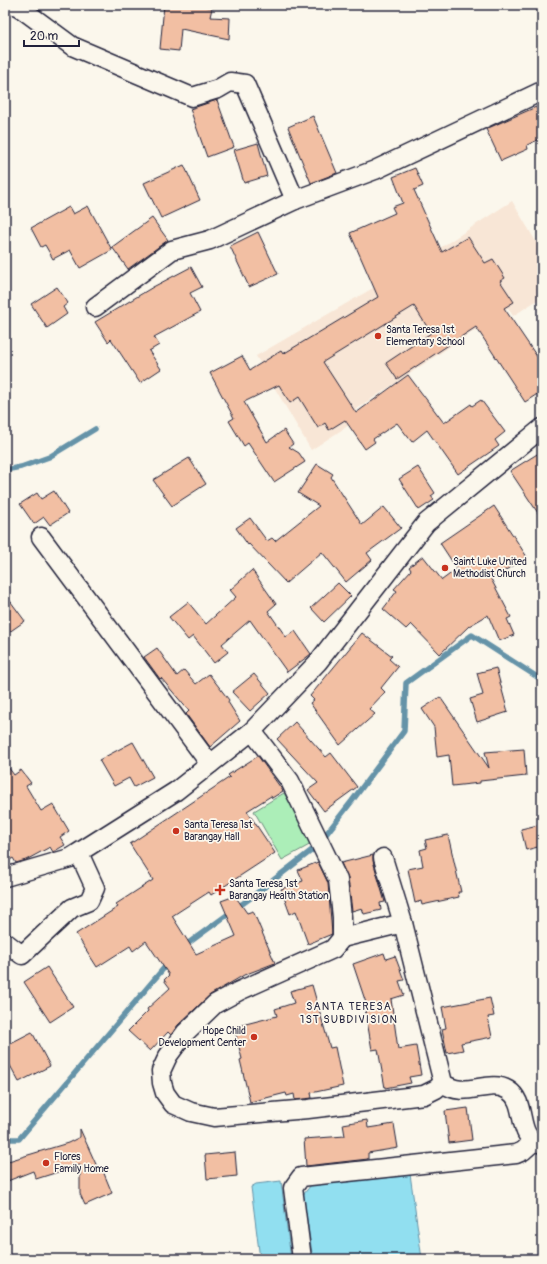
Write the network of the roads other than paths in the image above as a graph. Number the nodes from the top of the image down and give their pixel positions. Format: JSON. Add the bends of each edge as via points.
{"nodes":[{"id":1,"x":14,"y":5,"type":"edge"},
{"id":2,"x":542,"y":91,"type":"edge"},
{"id":3,"x":296,"y":200,"type":"junction"},
{"id":4,"x":95,"y":307,"type":"dead end"},
{"id":5,"x":542,"y":428,"type":"edge"},
{"id":6,"x":41,"y":537,"type":"dead end"},
{"id":7,"x":252,"y":731,"type":"junction"},
{"id":8,"x":210,"y":764,"type":"junction"},
{"id":9,"x":79,"y":852,"type":"junction"},
{"id":10,"x":383,"y":858,"type":"dead end"},
{"id":11,"x":5,"y":877,"type":"edge"},
{"id":12,"x":403,"y":923,"type":"junction"},
{"id":13,"x":342,"y":938,"type":"junction"},
{"id":14,"x":5,"y":942,"type":"edge"},
{"id":15,"x":442,"y":1083,"type":"junction"},
{"id":16,"x":538,"y":1143,"type":"edge"},
{"id":17,"x":302,"y":1259,"type":"edge"}],
"edges":[{"from":1,"to":3,"type":"street","via":[[72,46],[192,98],[230,82],[245,84]]},
{"from":2,"to":3,"type":"street","via":[[375,170]]},
{"from":3,"to":4,"type":"street","via":[[210,240],[172,250]]},
{"from":5,"to":7,"type":"street","via":[[426,523],[318,662]]},
{"from":6,"to":8,"type":"street"},
{"from":7,"to":8,"type":"street"},
{"from":7,"to":13,"type":"street","via":[[290,781],[338,880]]},
{"from":8,"to":9,"type":"street","via":[[176,791]]},
{"from":9,"to":11,"type":"street","via":[[70,858]]},
{"from":9,"to":14,"type":"street","via":[[96,888],[89,901],[72,908],[22,955]]},
{"from":10,"to":12,"type":"street"},
{"from":12,"to":13,"type":"street"},
{"from":12,"to":15,"type":"street"},
{"from":13,"to":15,"type":"street","via":[[334,949],[239,990],[215,1004],[185,1033],[168,1056],[161,1071],[165,1094],[173,1104],[191,1112],[214,1117],[308,1109],[424,1094]]},
{"from":15,"to":16,"type":"street","via":[[450,1089],[500,1086],[510,1091],[519,1104],[526,1135]]},
{"from":16,"to":17,"type":"street","via":[[516,1154],[301,1177],[293,1188]]}]}
